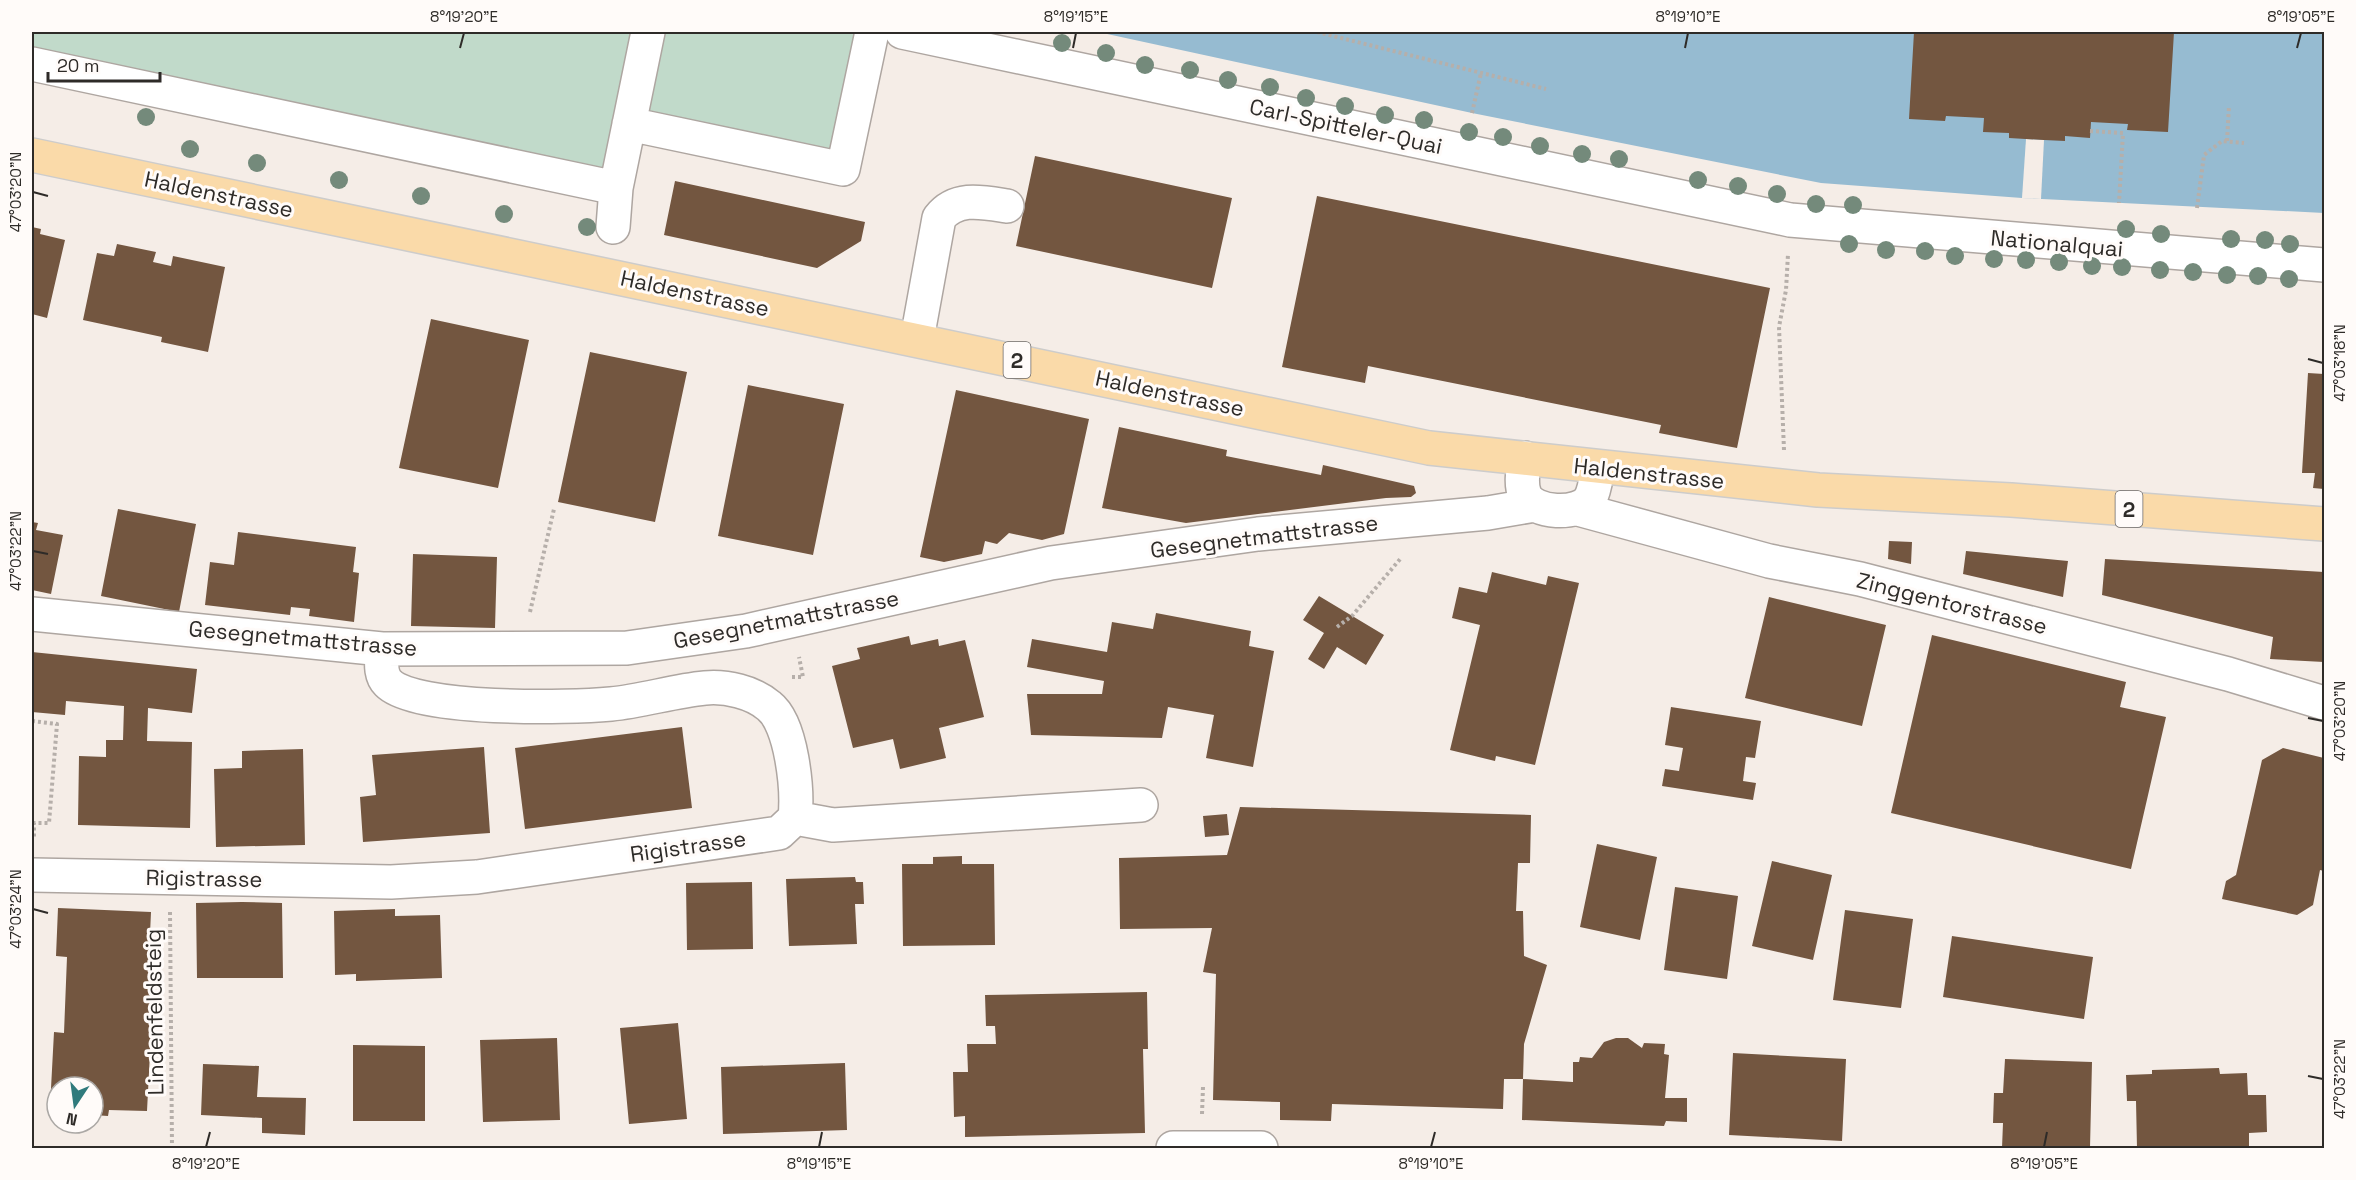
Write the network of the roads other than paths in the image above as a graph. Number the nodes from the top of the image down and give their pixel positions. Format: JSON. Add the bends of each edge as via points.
{"nodes":[{"id":1,"x":648,"y":32,"type":"edge"},
{"id":2,"x":872,"y":32,"type":"edge"},
{"id":3,"x":902,"y":32,"type":"edge"},
{"id":4,"x":32,"y":64,"type":"edge"},
{"id":5,"x":629,"y":124,"type":"junction"},
{"id":6,"x":32,"y":155,"type":"edge"},
{"id":7,"x":616,"y":189,"type":"junction"},
{"id":8,"x":1007,"y":206,"type":"dead end"},
{"id":9,"x":1790,"y":220,"type":"joint"},
{"id":10,"x":613,"y":227,"type":"dead end"},
{"id":11,"x":2325,"y":265,"type":"edge"},
{"id":12,"x":917,"y":339,"type":"junction"},
{"id":13,"x":1525,"y":458,"type":"junction"},
{"id":14,"x":1598,"y":467,"type":"junction"},
{"id":15,"x":1535,"y":505,"type":"junction"},
{"id":16,"x":1578,"y":509,"type":"junction"},
{"id":17,"x":2325,"y":524,"type":"edge"},
{"id":18,"x":32,"y":614,"type":"edge"},
{"id":19,"x":382,"y":649,"type":"junction"},
{"id":20,"x":2325,"y":703,"type":"edge"},
{"id":21,"x":1141,"y":805,"type":"dead end"},
{"id":22,"x":795,"y":818,"type":"junction"},
{"id":23,"x":32,"y":875,"type":"edge"},
{"id":24,"x":1173,"y":1149,"type":"edge"},
{"id":25,"x":1261,"y":1149,"type":"edge"}],
"edges":[{"from":1,"to":5,"type":"street"},
{"from":2,"to":5,"type":"street","via":[[843,169]]},
{"from":3,"to":9,"type":"street","name":"Carl-Spitteler-Quai"},
{"from":4,"to":7,"type":"street"},
{"from":5,"to":7,"type":"street"},
{"from":6,"to":12,"type":"main road","name":"Haldenstrasse","number":"2"},
{"from":7,"to":10,"type":"street"},
{"from":8,"to":12,"type":"street","via":[[963,202],[946,209],[939,218]]},
{"from":9,"to":11,"type":"street","name":"Nationalquai"},
{"from":12,"to":13,"type":"main road","name":"Haldenstrasse","number":"2","via":[[1429,448]]},
{"from":13,"to":14,"type":"main road","name":"Haldenstrasse","number":"2"},
{"from":13,"to":15,"type":"street","via":[[1522,484],[1526,497]]},
{"from":14,"to":16,"type":"street","via":[[1594,490]]},
{"from":14,"to":17,"type":"main road","name":"Haldenstrasse","number":"2","via":[[1818,490]]},
{"from":15,"to":16,"type":"street","name":"Zinggentorstrasse","via":[[1559,512]]},
{"from":15,"to":19,"type":"street","name":"Gesegnetmattstrasse","via":[[1488,513],[1258,534],[1051,563],[746,631],[627,648]]},
{"from":16,"to":20,"type":"street","name":"Zinggentorstrasse","via":[[1769,561],[1860,579],[2217,671]]},
{"from":18,"to":19,"type":"street","name":"Gesegnetmattstrasse"},
{"from":19,"to":22,"type":"street","via":[[382,675],[388,684],[421,698],[453,702],[602,704],[707,688],[734,689],[770,706],[787,735],[798,794]]},
{"from":21,"to":22,"type":"street","via":[[833,825]]},
{"from":22,"to":23,"type":"street","name":"Rigistrasse","via":[[779,832],[477,877],[391,882]]},
{"from":24,"to":25,"type":"street"}]}
